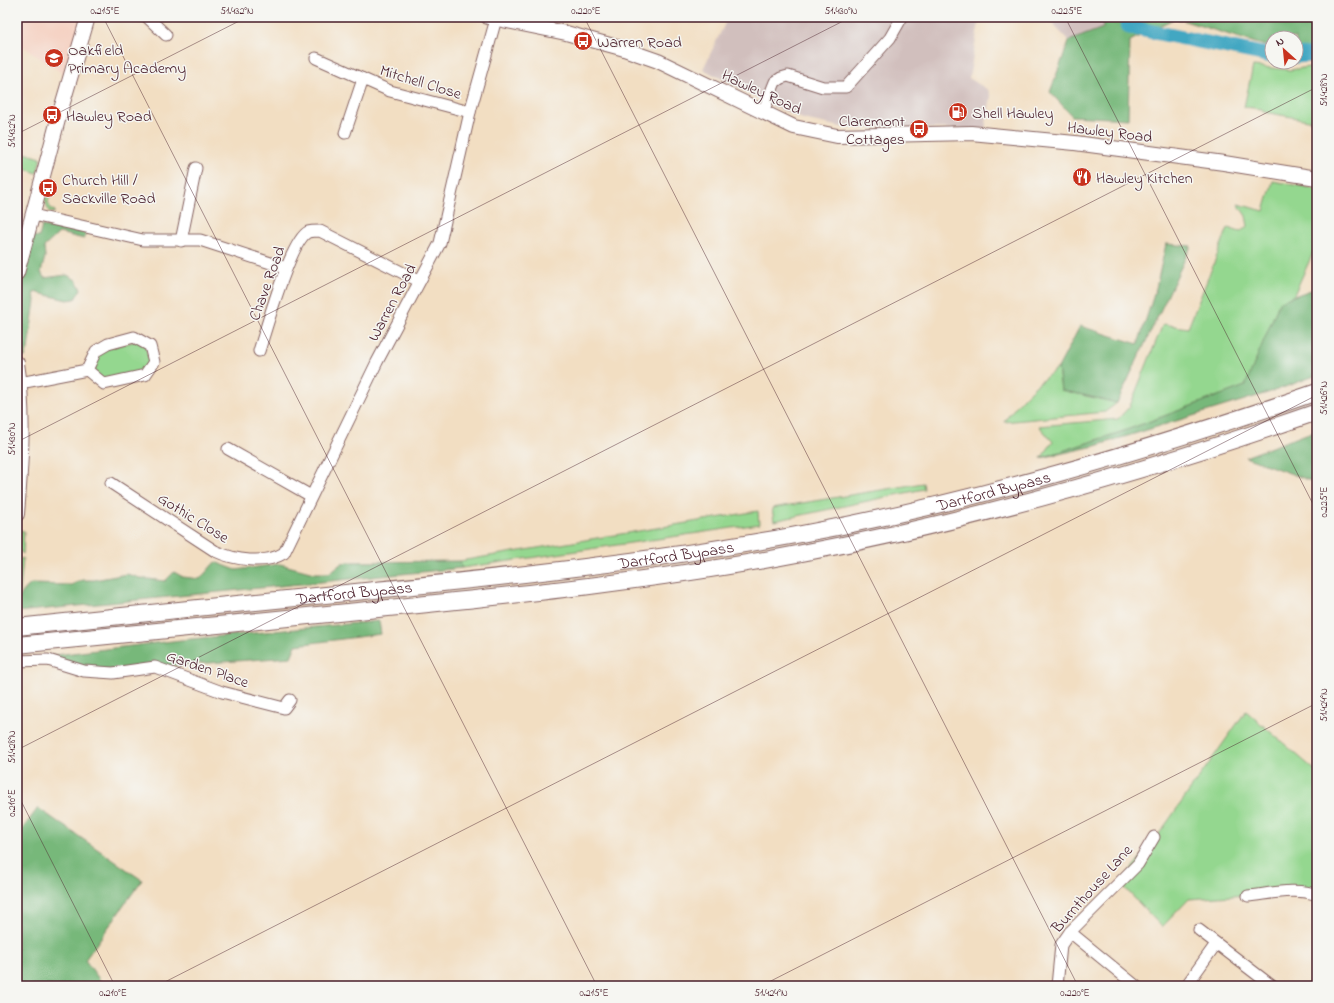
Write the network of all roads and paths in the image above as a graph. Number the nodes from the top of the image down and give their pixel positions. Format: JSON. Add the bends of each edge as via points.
{"nodes":[{"id":1,"x":88,"y":17,"type":"edge"},
{"id":2,"x":147,"y":17,"type":"edge"},
{"id":3,"x":902,"y":17,"type":"edge"},
{"id":4,"x":492,"y":18,"type":"edge"},
{"id":5,"x":166,"y":35,"type":"dead end"},
{"id":6,"x":316,"y":58,"type":"dead end"},
{"id":7,"x":364,"y":79,"type":"junction"},
{"id":8,"x":470,"y":112,"type":"junction"},
{"id":9,"x":762,"y":112,"type":"junction"},
{"id":10,"x":344,"y":133,"type":"dead end"},
{"id":11,"x":196,"y":168,"type":"dead end"},
{"id":12,"x":1317,"y":178,"type":"edge"},
{"id":13,"x":33,"y":215,"type":"junction"},
{"id":14,"x":181,"y":241,"type":"junction"},
{"id":15,"x":286,"y":268,"type":"junction"},
{"id":16,"x":17,"y":273,"type":"edge"},
{"id":17,"x":419,"y":282,"type":"junction"},
{"id":18,"x":259,"y":351,"type":"dead end"},
{"id":19,"x":17,"y":363,"type":"edge"},
{"id":20,"x":87,"y":370,"type":"junction"},
{"id":21,"x":20,"y":383,"type":"junction"},
{"id":22,"x":1317,"y":392,"type":"edge"},
{"id":23,"x":1317,"y":412,"type":"edge"},
{"id":24,"x":228,"y":449,"type":"dead end"},
{"id":25,"x":110,"y":483,"type":"dead end"},
{"id":26,"x":311,"y":496,"type":"junction"},
{"id":27,"x":17,"y":514,"type":"edge"},
{"id":28,"x":286,"y":548,"type":"joint"},
{"id":29,"x":17,"y":626,"type":"edge"},
{"id":30,"x":17,"y":646,"type":"edge"},
{"id":31,"x":17,"y":661,"type":"edge"},
{"id":32,"x":290,"y":700,"type":"dead end"},
{"id":33,"x":1154,"y":837,"type":"dead end"},
{"id":34,"x":1317,"y":895,"type":"edge"},
{"id":35,"x":1248,"y":896,"type":"dead end"},
{"id":36,"x":1199,"y":930,"type":"dead end"},
{"id":37,"x":1070,"y":932,"type":"junction"},
{"id":38,"x":1216,"y":944,"type":"junction"},
{"id":39,"x":1057,"y":986,"type":"edge"},
{"id":40,"x":1136,"y":986,"type":"edge"},
{"id":41,"x":1186,"y":986,"type":"edge"},
{"id":42,"x":1272,"y":986,"type":"edge"}],
"edges":[{"from":1,"to":13,"type":"main road"},
{"from":2,"to":5,"type":"street"},
{"from":3,"to":9,"type":"street","via":[[890,38],[846,87],[823,87],[788,76],[780,78],[775,82]]},
{"from":4,"to":8,"type":"street","name":"Warren Road"},
{"from":4,"to":9,"type":"main road","name":"Hawley Road","via":[[566,33],[658,61]]},
{"from":6,"to":7,"type":"street","name":"Mitchell Close"},
{"from":7,"to":8,"type":"street","name":"Mitchell Close","via":[[390,92]]},
{"from":7,"to":10,"type":"street","name":"Mitchell Close"},
{"from":8,"to":17,"type":"street","name":"Warren Road","via":[[440,243]]},
{"from":9,"to":12,"type":"main road","name":"Hawley Road","via":[[794,127],[838,136],[971,133],[1075,143]]},
{"from":11,"to":14,"type":"street"},
{"from":13,"to":14,"type":"street","via":[[143,240]]},
{"from":13,"to":16,"type":"main road"},
{"from":14,"to":15,"type":"street","via":[[200,240]]},
{"from":15,"to":17,"type":"street","name":"Chave Road","via":[[301,238],[309,232],[320,231]]},
{"from":15,"to":18,"type":"street","name":"Chave Road"},
{"from":17,"to":26,"type":"street","name":"Warren Road"},
{"from":19,"to":21,"type":"main road"},
{"from":20,"to":20,"type":"street","via":[[96,351],[108,344],[134,337],[150,346],[154,362],[145,375],[104,384]]},
{"from":20,"to":21,"type":"street"},
{"from":21,"to":27,"type":"main road","via":[[22,430]]},
{"from":22,"to":29,"type":"highway","name":"Dartford Bypass","via":[[1198,433],[1070,471],[932,506],[794,535],[628,562],[520,575]]},
{"from":23,"to":30,"type":"highway","name":"Dartford Bypass","via":[[1207,450],[1080,488],[936,525],[791,555],[653,578],[540,592]]},
{"from":24,"to":26,"type":"street"},
{"from":25,"to":28,"type":"street","name":"Gothic Close","via":[[226,556],[241,560],[270,558],[280,555]]},
{"from":26,"to":28,"type":"street","name":"Warren Road"},
{"from":31,"to":32,"type":"street","name":"Garden Place","via":[[48,660],[84,671],[113,673],[155,667],[222,692],[284,708]]},
{"from":33,"to":37,"type":"street","name":"Burnthouse Lane","via":[[1138,864]]},
{"from":34,"to":35,"type":"street","via":[[1296,891]]},
{"from":36,"to":38,"type":"street"},
{"from":37,"to":39,"type":"street","name":"Burnthouse Lane","via":[[1061,945]]},
{"from":37,"to":40,"type":"street"},
{"from":38,"to":41,"type":"street"},
{"from":38,"to":42,"type":"street"}]}
